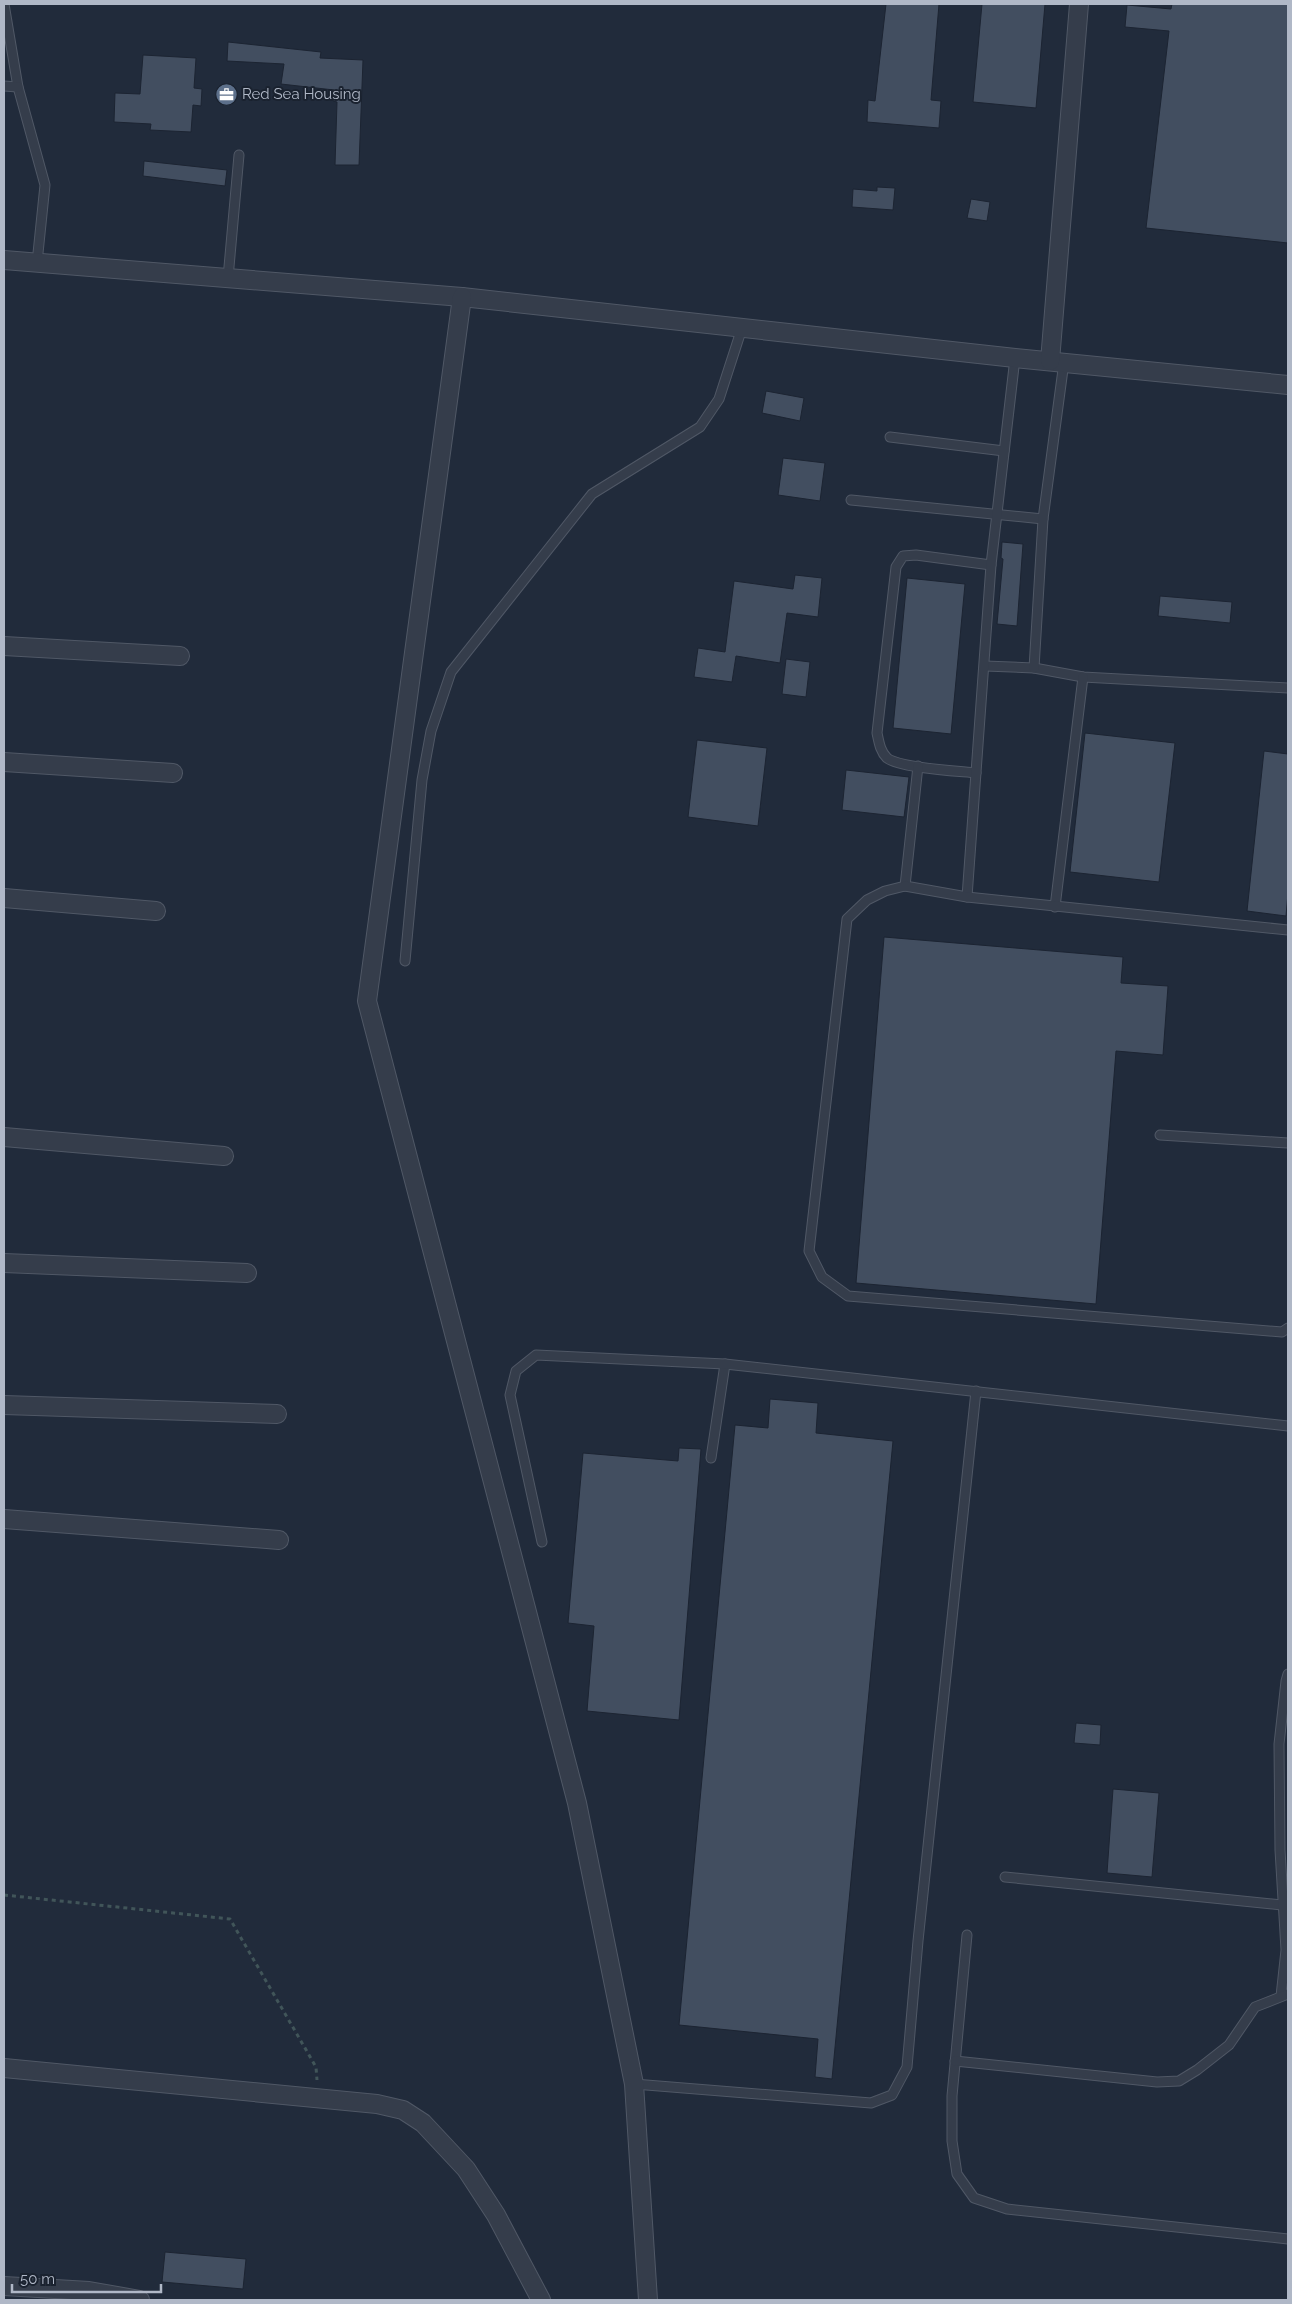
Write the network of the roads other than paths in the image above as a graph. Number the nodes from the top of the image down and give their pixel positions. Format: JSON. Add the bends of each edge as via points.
{"nodes":[{"id":1,"x":4,"y":4,"type":"edge"},
{"id":2,"x":1079,"y":4,"type":"edge"},
{"id":3,"x":4,"y":86,"type":"edge"},
{"id":4,"x":18,"y":87,"type":"junction"},
{"id":5,"x":239,"y":155,"type":"dead end"},
{"id":6,"x":4,"y":260,"type":"edge"},
{"id":7,"x":37,"y":263,"type":"junction"},
{"id":8,"x":228,"y":278,"type":"junction"},
{"id":9,"x":462,"y":297,"type":"junction"},
{"id":10,"x":742,"y":328,"type":"junction"},
{"id":11,"x":1015,"y":358,"type":"junction"},
{"id":12,"x":1057,"y":361,"type":"junction"},
{"id":13,"x":1288,"y":385,"type":"edge"},
{"id":14,"x":890,"y":437,"type":"dead end"},
{"id":15,"x":1004,"y":451,"type":"junction"},
{"id":16,"x":851,"y":500,"type":"dead end"},
{"id":17,"x":997,"y":513,"type":"junction"},
{"id":18,"x":1043,"y":519,"type":"junction"},
{"id":19,"x":991,"y":565,"type":"junction"},
{"id":20,"x":4,"y":646,"type":"edge"},
{"id":21,"x":180,"y":656,"type":"dead end"},
{"id":22,"x":985,"y":666,"type":"junction"},
{"id":23,"x":1034,"y":668,"type":"junction"},
{"id":24,"x":1082,"y":677,"type":"junction"},
{"id":25,"x":1288,"y":688,"type":"edge"},
{"id":26,"x":4,"y":762,"type":"edge"},
{"id":27,"x":918,"y":766,"type":"junction"},
{"id":28,"x":172,"y":773,"type":"dead end"},
{"id":29,"x":976,"y":773,"type":"junction"},
{"id":30,"x":905,"y":886,"type":"junction"},
{"id":31,"x":967,"y":897,"type":"junction"},
{"id":32,"x":4,"y":898,"type":"edge"},
{"id":33,"x":1055,"y":907,"type":"junction"},
{"id":34,"x":156,"y":911,"type":"dead end"},
{"id":35,"x":1288,"y":930,"type":"edge"},
{"id":36,"x":405,"y":962,"type":"dead end"},
{"id":37,"x":1160,"y":1135,"type":"dead end"},
{"id":38,"x":4,"y":1136,"type":"edge"},
{"id":39,"x":1288,"y":1143,"type":"edge"},
{"id":40,"x":224,"y":1156,"type":"dead end"},
{"id":41,"x":4,"y":1263,"type":"edge"},
{"id":42,"x":247,"y":1273,"type":"dead end"},
{"id":43,"x":1288,"y":1328,"type":"edge"},
{"id":44,"x":725,"y":1364,"type":"junction"},
{"id":45,"x":976,"y":1391,"type":"junction"},
{"id":46,"x":4,"y":1405,"type":"edge"},
{"id":47,"x":278,"y":1414,"type":"dead end"},
{"id":48,"x":1288,"y":1426,"type":"edge"},
{"id":49,"x":711,"y":1458,"type":"dead end"},
{"id":50,"x":4,"y":1518,"type":"edge"},
{"id":51,"x":279,"y":1540,"type":"dead end"},
{"id":52,"x":542,"y":1542,"type":"dead end"},
{"id":53,"x":1288,"y":1674,"type":"edge"},
{"id":54,"x":1005,"y":1877,"type":"dead end"},
{"id":55,"x":1282,"y":1905,"type":"junction"},
{"id":56,"x":966,"y":1934,"type":"dead end"},
{"id":57,"x":1285,"y":1995,"type":"edge"},
{"id":58,"x":955,"y":2061,"type":"junction"},
{"id":59,"x":4,"y":2068,"type":"edge"},
{"id":60,"x":634,"y":2084,"type":"junction"},
{"id":61,"x":1288,"y":2239,"type":"edge"},
{"id":62,"x":4,"y":2286,"type":"edge"},
{"id":63,"x":140,"y":2300,"type":"edge"},
{"id":64,"x":541,"y":2300,"type":"edge"},
{"id":65,"x":648,"y":2300,"type":"edge"}],
"edges":[{"from":1,"to":4,"type":"lane"},
{"from":2,"to":12,"type":"street"},
{"from":3,"to":4,"type":"lane"},
{"from":4,"to":7,"type":"lane","via":[[44,185]]},
{"from":5,"to":8,"type":"lane"},
{"from":6,"to":7,"type":"street"},
{"from":7,"to":8,"type":"street"},
{"from":8,"to":9,"type":"street"},
{"from":9,"to":10,"type":"street"},
{"from":9,"to":60,"type":"street","via":[[367,1002],[577,1803]]},
{"from":10,"to":11,"type":"street"},
{"from":10,"to":36,"type":"lane","via":[[719,399],[700,427],[592,494],[452,672],[431,731],[422,780]]},
{"from":11,"to":12,"type":"street"},
{"from":11,"to":15,"type":"lane"},
{"from":12,"to":13,"type":"street"},
{"from":12,"to":18,"type":"lane"},
{"from":14,"to":15,"type":"lane"},
{"from":15,"to":17,"type":"lane"},
{"from":16,"to":17,"type":"lane"},
{"from":17,"to":18,"type":"lane"},
{"from":17,"to":19,"type":"lane"},
{"from":18,"to":23,"type":"lane"},
{"from":19,"to":22,"type":"lane"},
{"from":19,"to":27,"type":"lane","via":[[916,555],[903,556],[896,566],[877,733],[880,748],[888,758]]},
{"from":20,"to":21,"type":"street"},
{"from":22,"to":23,"type":"lane"},
{"from":22,"to":29,"type":"lane"},
{"from":23,"to":24,"type":"lane"},
{"from":24,"to":25,"type":"lane"},
{"from":24,"to":33,"type":"lane"},
{"from":26,"to":28,"type":"street"},
{"from":27,"to":29,"type":"lane"},
{"from":27,"to":30,"type":"lane"},
{"from":29,"to":31,"type":"lane"},
{"from":30,"to":31,"type":"lane"},
{"from":30,"to":43,"type":"lane","via":[[867,900],[847,919],[809,1250],[822,1277],[848,1296],[1282,1332]]},
{"from":31,"to":33,"type":"lane"},
{"from":32,"to":34,"type":"street"},
{"from":33,"to":35,"type":"lane"},
{"from":37,"to":39,"type":"lane"},
{"from":38,"to":40,"type":"street"},
{"from":41,"to":42,"type":"street"},
{"from":44,"to":45,"type":"lane"},
{"from":44,"to":49,"type":"lane"},
{"from":44,"to":52,"type":"lane","via":[[536,1355],[516,1371],[510,1396]]},
{"from":45,"to":48,"type":"lane"},
{"from":45,"to":60,"type":"lane","via":[[907,2067],[892,2095],[871,2103]]},
{"from":46,"to":47,"type":"street"},
{"from":50,"to":51,"type":"street"},
{"from":53,"to":55,"type":"lane","via":[[1279,1744]]},
{"from":54,"to":55,"type":"lane"},
{"from":55,"to":57,"type":"lane"},
{"from":56,"to":58,"type":"lane"},
{"from":57,"to":58,"type":"lane","via":[[1255,2007],[1229,2045],[1179,2081],[1157,2082]]},
{"from":58,"to":61,"type":"lane","via":[[952,2141],[957,2174],[974,2198],[1007,2209]]},
{"from":59,"to":64,"type":"street","via":[[378,2104],[403,2110],[423,2123],[466,2169],[496,2215]]},
{"from":60,"to":65,"type":"street"},
{"from":62,"to":63,"type":"street","via":[[89,2291]]}]}
